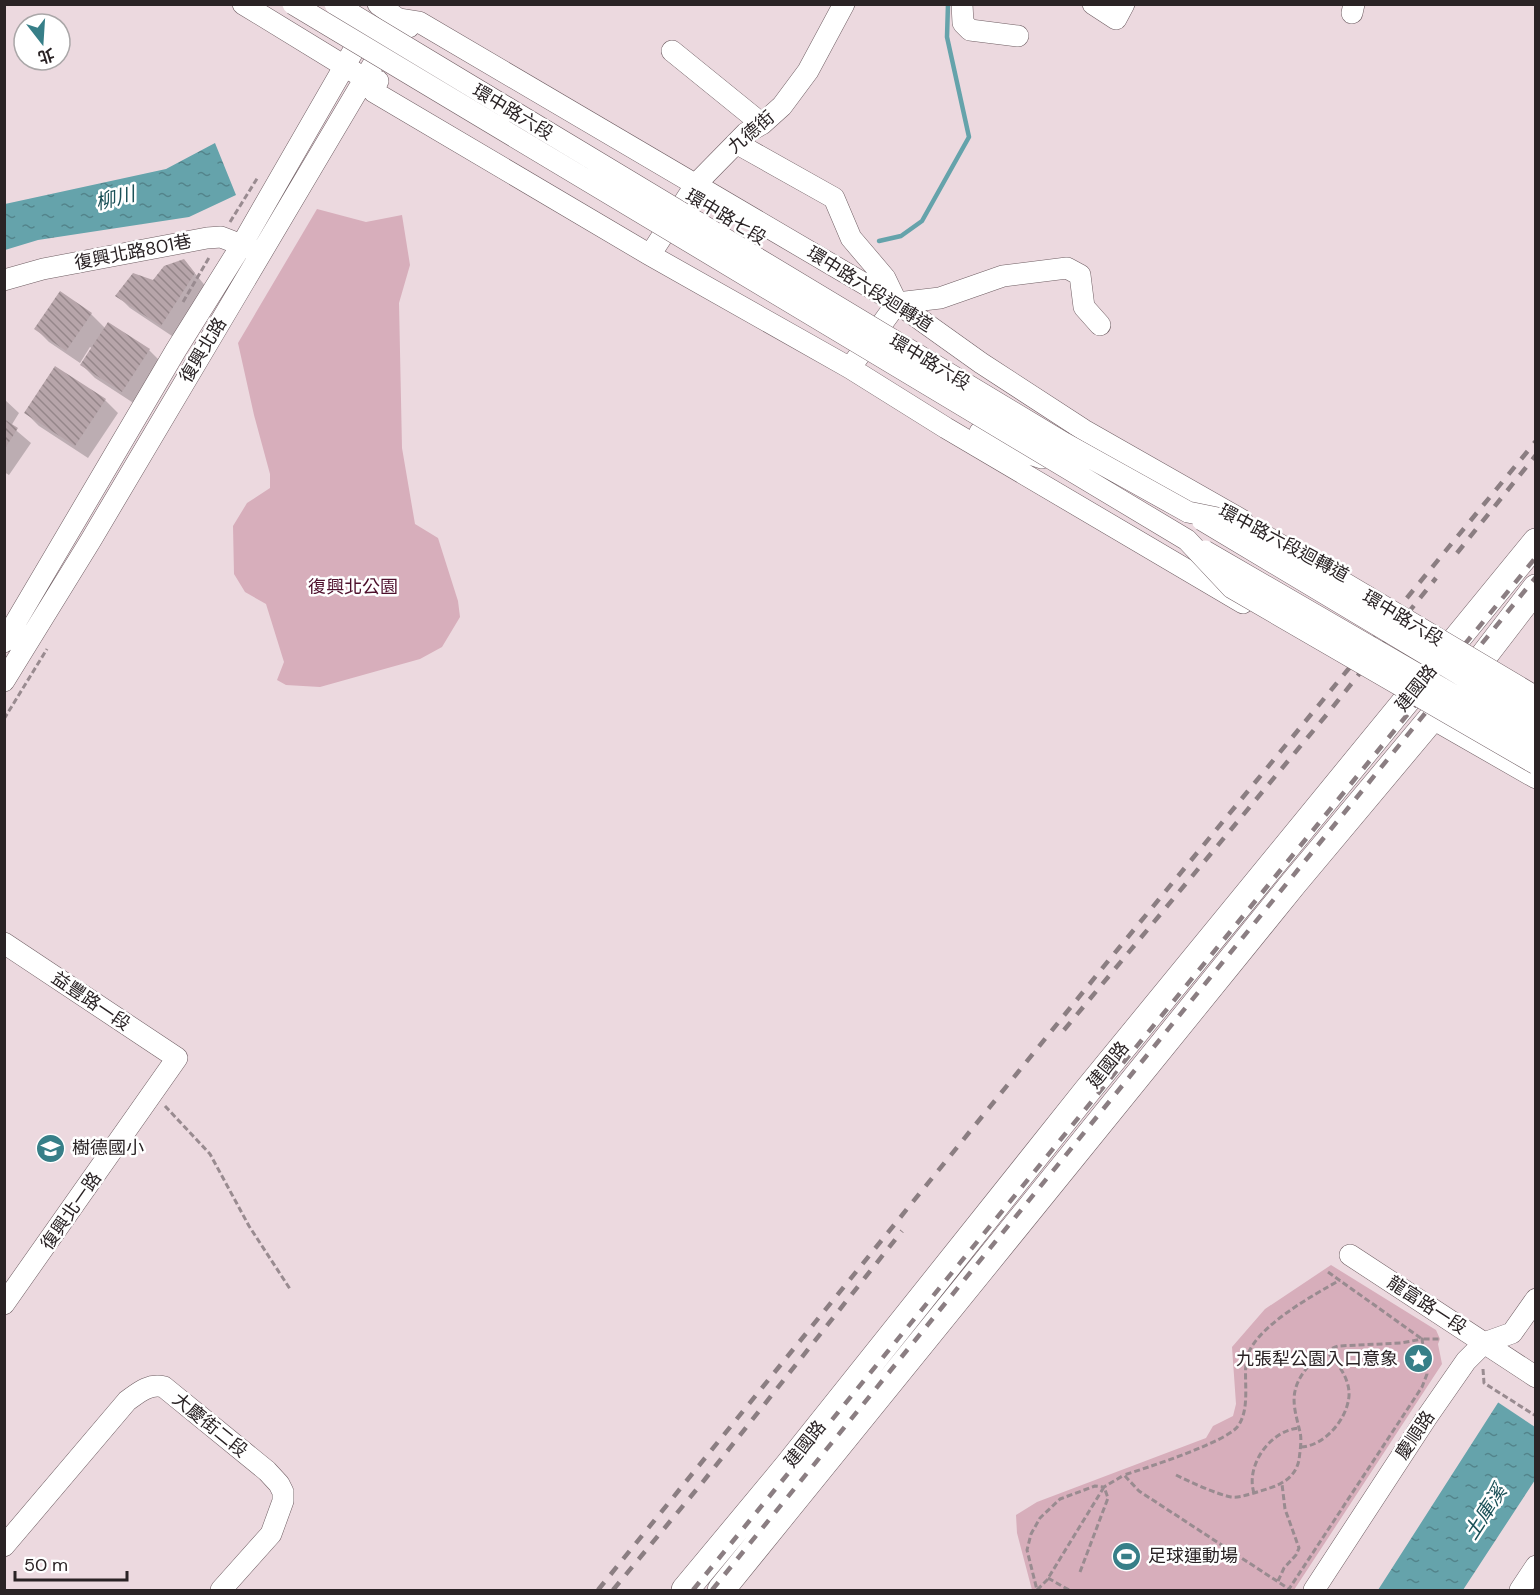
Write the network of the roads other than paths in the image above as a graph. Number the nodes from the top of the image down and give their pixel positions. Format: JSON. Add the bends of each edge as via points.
{"nodes":[{"id":1,"x":243,"y":4,"type":"edge"},
{"id":2,"x":293,"y":4,"type":"edge"},
{"id":3,"x":335,"y":4,"type":"edge"},
{"id":4,"x":844,"y":4,"type":"edge"},
{"id":5,"x":962,"y":4,"type":"edge"},
{"id":6,"x":1093,"y":4,"type":"edge"},
{"id":7,"x":379,"y":5,"type":"edge"},
{"id":8,"x":1120,"y":12,"type":"edge"},
{"id":9,"x":400,"y":19,"type":"junction"},
{"id":10,"x":1018,"y":36,"type":"dead end"},
{"id":11,"x":672,"y":51,"type":"dead end"},
{"id":12,"x":345,"y":66,"type":"junction"},
{"id":13,"x":364,"y":78,"type":"junction"},
{"id":14,"x":762,"y":124,"type":"junction"},
{"id":15,"x":736,"y":143,"type":"junction"},
{"id":16,"x":692,"y":190,"type":"junction"},
{"id":17,"x":241,"y":246,"type":"junction"},
{"id":18,"x":654,"y":249,"type":"junction"},
{"id":19,"x":261,"y":252,"type":"junction"},
{"id":20,"x":4,"y":280,"type":"edge"},
{"id":21,"x":893,"y":309,"type":"junction"},
{"id":22,"x":1100,"y":325,"type":"dead end"},
{"id":23,"x":853,"y":364,"type":"junction"},
{"id":24,"x":979,"y":366,"type":"junction"},
{"id":25,"x":949,"y":422,"type":"junction"},
{"id":26,"x":1064,"y":443,"type":"junction"},
{"id":27,"x":1054,"y":463,"type":"junction"},
{"id":28,"x":1188,"y":512,"type":"junction"},
{"id":29,"x":1187,"y":540,"type":"junction"},
{"id":30,"x":1536,"y":542,"type":"edge"},
{"id":31,"x":1536,"y":588,"type":"edge"},
{"id":32,"x":4,"y":642,"type":"edge"},
{"id":33,"x":1482,"y":657,"type":"junction"},
{"id":34,"x":4,"y":681,"type":"edge"},
{"id":35,"x":1536,"y":688,"type":"edge"},
{"id":36,"x":1536,"y":697,"type":"edge"},
{"id":37,"x":1431,"y":718,"type":"junction"},
{"id":38,"x":1536,"y":720,"type":"edge"},
{"id":39,"x":1536,"y":743,"type":"edge"},
{"id":40,"x":1536,"y":764,"type":"edge"},
{"id":41,"x":1536,"y":778,"type":"edge"},
{"id":42,"x":4,"y":943,"type":"edge"},
{"id":43,"x":177,"y":1059,"type":"joint"},
{"id":44,"x":1350,"y":1255,"type":"dead end"},
{"id":45,"x":1536,"y":1299,"type":"edge"},
{"id":46,"x":4,"y":1304,"type":"edge"},
{"id":47,"x":1484,"y":1343,"type":"junction"},
{"id":48,"x":1536,"y":1377,"type":"edge"},
{"id":49,"x":4,"y":1546,"type":"edge"},
{"id":50,"x":1536,"y":1566,"type":"edge"},
{"id":51,"x":221,"y":1590,"type":"edge"},
{"id":52,"x":686,"y":1590,"type":"edge"},
{"id":53,"x":721,"y":1590,"type":"edge"},
{"id":54,"x":1314,"y":1590,"type":"edge"},
{"id":55,"x":1520,"y":1590,"type":"edge"}],
"edges":[{"from":1,"to":12,"type":"street","name":"環中路六段"},
{"from":2,"to":27,"type":"street","name":"環中路六段","bridge":true},
{"from":3,"to":26,"type":"street","name":"環中路六段","bridge":true},
{"from":4,"to":14,"type":"street","name":"九德街","via":[[808,71],[782,106]]},
{"from":5,"to":10,"type":"street","via":[[963,23],[970,30]]},
{"from":6,"to":8,"type":"street"},
{"from":7,"to":9,"type":"street","name":"環中路七段"},
{"from":7,"to":12,"type":"street","name":"復興北路"},
{"from":9,"to":13,"type":"street","name":"復興北路"},
{"from":9,"to":16,"type":"street","name":"環中路七段","via":[[411,29]]},
{"from":11,"to":14,"type":"street"},
{"from":12,"to":13,"type":"street","name":"環中路六段"},
{"from":12,"to":17,"type":"street","name":"復興北路"},
{"from":13,"to":18,"type":"street","name":"環中路六段","via":[[381,82]]},
{"from":13,"to":19,"type":"street","name":"復興北路"},
{"from":14,"to":15,"type":"street","name":"九德街"},
{"from":15,"to":16,"type":"street","name":"九德街"},
{"from":15,"to":21,"type":"street","via":[[834,198],[852,238],[885,278]]},
{"from":16,"to":18,"type":"street","name":"九德街"},
{"from":16,"to":21,"type":"street","name":"環中路七段"},
{"from":17,"to":19,"type":"street","name":"復興北路801巷"},
{"from":17,"to":20,"type":"street","name":"復興北路801巷","via":[[221,237],[207,238]]},
{"from":17,"to":32,"type":"street","name":"復興北路"},
{"from":18,"to":23,"type":"street","name":"環中路六段"},
{"from":19,"to":34,"type":"street","name":"復興北路"},
{"from":21,"to":22,"type":"street","via":[[1003,276],[1067,268],[1080,275],[1084,308]]},
{"from":21,"to":23,"type":"street"},
{"from":21,"to":24,"type":"street","name":"環中路七段"},
{"from":23,"to":25,"type":"street","name":"環中路六段"},
{"from":24,"to":25,"type":"street"},
{"from":24,"to":25,"type":"street","name":"環中路六段迴轉道","via":[[1200,498],[1356,582],[1364,599],[1336,641],[1311,643]]},
{"from":24,"to":26,"type":"street","name":"環中路七段","via":[[1018,395]]},
{"from":25,"to":27,"type":"street","name":"環中路六段"},
{"from":26,"to":28,"type":"street","name":"環中路六段","bridge":true},
{"from":27,"to":29,"type":"street","name":"環中路六段","bridge":true},
{"from":28,"to":36,"type":"street","name":"環中路六段","bridge":true,"via":[[1232,521],[1262,534]]},
{"from":28,"to":38,"type":"street","bridge":true},
{"from":29,"to":39,"type":"street","bridge":true},
{"from":29,"to":40,"type":"street","name":"環中路六段","bridge":true,"via":[[1232,588]]},
{"from":30,"to":52,"type":"main road","name":"建國路"},
{"from":31,"to":33,"type":"main road","name":"建國路"},
{"from":33,"to":35,"type":"street"},
{"from":33,"to":37,"type":"main road","name":"建國路"},
{"from":37,"to":41,"type":"street"},
{"from":37,"to":53,"type":"main road","name":"建國路"},
{"from":42,"to":43,"type":"street","name":"益豐路一段"},
{"from":43,"to":46,"type":"street","name":"復興北一路"},
{"from":44,"to":47,"type":"street","name":"龍富路一段"},
{"from":45,"to":47,"type":"street","name":"慶順路","via":[[1512,1333]]},
{"from":47,"to":48,"type":"street","name":"龍富路一段"},
{"from":47,"to":54,"type":"street","name":"慶順路","via":[[1466,1361],[1427,1416]]},
{"from":49,"to":51,"type":"street","name":"大慶街二段","via":[[127,1401],[143,1389],[157,1385],[267,1472],[283,1492],[271,1534]]},
{"from":50,"to":55,"type":"street"}]}
